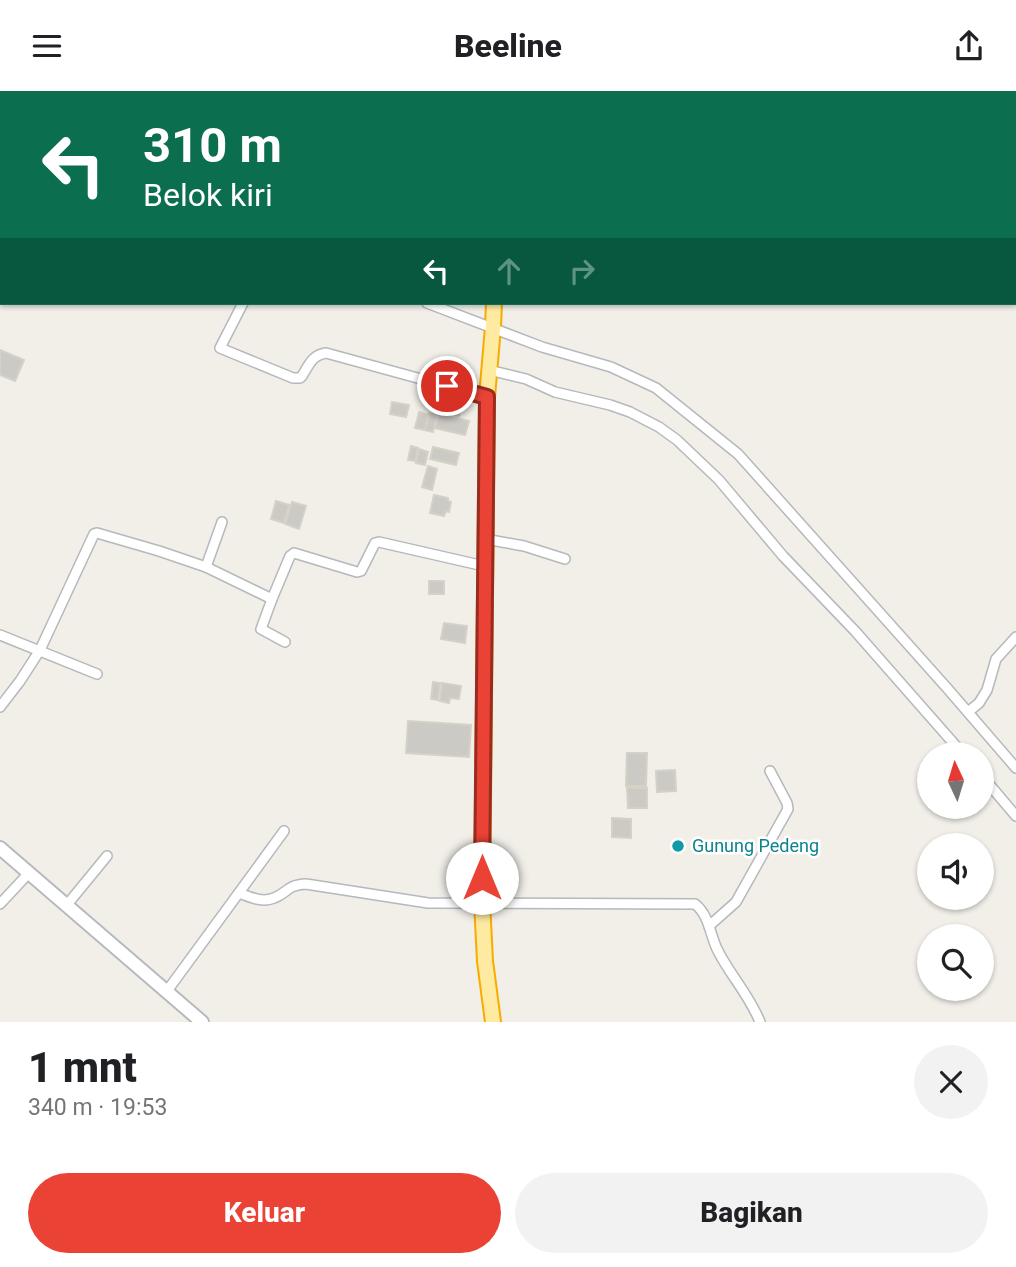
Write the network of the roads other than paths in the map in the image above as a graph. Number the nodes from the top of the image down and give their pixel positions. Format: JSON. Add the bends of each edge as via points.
{"nodes":[{"id":1,"x":242,"y":305,"type":"edge"},
{"id":2,"x":433,"y":305,"type":"edge"},
{"id":3,"x":494,"y":305,"type":"edge"},
{"id":4,"x":494,"y":327,"type":"junction"},
{"id":5,"x":489,"y":370,"type":"junction"},
{"id":6,"x":487,"y":397,"type":"junction"},
{"id":7,"x":222,"y":523,"type":"dead end"},
{"id":8,"x":485,"y":539,"type":"junction"},
{"id":9,"x":565,"y":559,"type":"dead end"},
{"id":10,"x":484,"y":566,"type":"junction"},
{"id":11,"x":206,"y":567,"type":"junction"},
{"id":12,"x":272,"y":599,"type":"junction"},
{"id":13,"x":0,"y":635,"type":"edge"},
{"id":14,"x":1016,"y":637,"type":"edge"},
{"id":15,"x":285,"y":642,"type":"dead end"},
{"id":16,"x":40,"y":650,"type":"junction"},
{"id":17,"x":97,"y":674,"type":"dead end"},
{"id":18,"x":0,"y":708,"type":"edge"},
{"id":19,"x":968,"y":712,"type":"junction"},
{"id":20,"x":952,"y":742,"type":"edge"},
{"id":21,"x":1016,"y":768,"type":"edge"},
{"id":22,"x":769,"y":771,"type":"dead end"},
{"id":23,"x":994,"y":790,"type":"edge"},
{"id":24,"x":1016,"y":816,"type":"edge"},
{"id":25,"x":284,"y":831,"type":"dead end"},
{"id":26,"x":0,"y":848,"type":"edge"},
{"id":27,"x":107,"y":856,"type":"dead end"},
{"id":28,"x":29,"y":874,"type":"junction"},
{"id":29,"x":239,"y":893,"type":"junction"},
{"id":30,"x":482,"y":902,"type":"junction"},
{"id":31,"x":0,"y":904,"type":"edge"},
{"id":32,"x":66,"y":905,"type":"junction"},
{"id":33,"x":709,"y":926,"type":"junction"},
{"id":34,"x":167,"y":991,"type":"junction"},
{"id":35,"x":200,"y":1021,"type":"edge"},
{"id":36,"x":494,"y":1022,"type":"edge"},
{"id":37,"x":760,"y":1022,"type":"edge"}],
"edges":[{"from":1,"to":6,"type":"street","via":[[220,348],[293,378],[303,376],[313,358],[326,353]]},
{"from":2,"to":4,"type":"street"},
{"from":3,"to":4,"type":"highway"},
{"from":4,"to":5,"type":"highway"},
{"from":4,"to":19,"type":"street","via":[[611,367],[656,388],[728,445]]},
{"from":5,"to":6,"type":"highway"},
{"from":5,"to":20,"type":"street","via":[[630,412],[677,440],[719,480]]},
{"from":6,"to":8,"type":"highway"},
{"from":7,"to":11,"type":"street"},
{"from":8,"to":9,"type":"street"},
{"from":8,"to":10,"type":"highway"},
{"from":10,"to":12,"type":"street","via":[[379,542],[357,572],[294,553]]},
{"from":10,"to":30,"type":"highway"},
{"from":11,"to":12,"type":"street"},
{"from":11,"to":16,"type":"street","via":[[94,534]]},
{"from":12,"to":15,"type":"street","via":[[261,630]]},
{"from":13,"to":16,"type":"street"},
{"from":14,"to":19,"type":"street","via":[[996,659],[987,690]]},
{"from":16,"to":17,"type":"street"},
{"from":16,"to":18,"type":"street"},
{"from":19,"to":21,"type":"street"},
{"from":22,"to":33,"type":"street","via":[[788,809],[736,902]]},
{"from":23,"to":24,"type":"street"},
{"from":25,"to":29,"type":"street"},
{"from":26,"to":28,"type":"main road"},
{"from":27,"to":32,"type":"street"},
{"from":28,"to":31,"type":"street"},
{"from":28,"to":32,"type":"main road"},
{"from":29,"to":30,"type":"street","via":[[271,899],[289,887],[306,884],[428,903]]},
{"from":29,"to":34,"type":"street"},
{"from":30,"to":33,"type":"street","via":[[691,904],[699,907]]},
{"from":30,"to":36,"type":"highway"},
{"from":32,"to":34,"type":"main road"},
{"from":33,"to":37,"type":"street","via":[[717,950]]},
{"from":34,"to":35,"type":"main road"}]}
